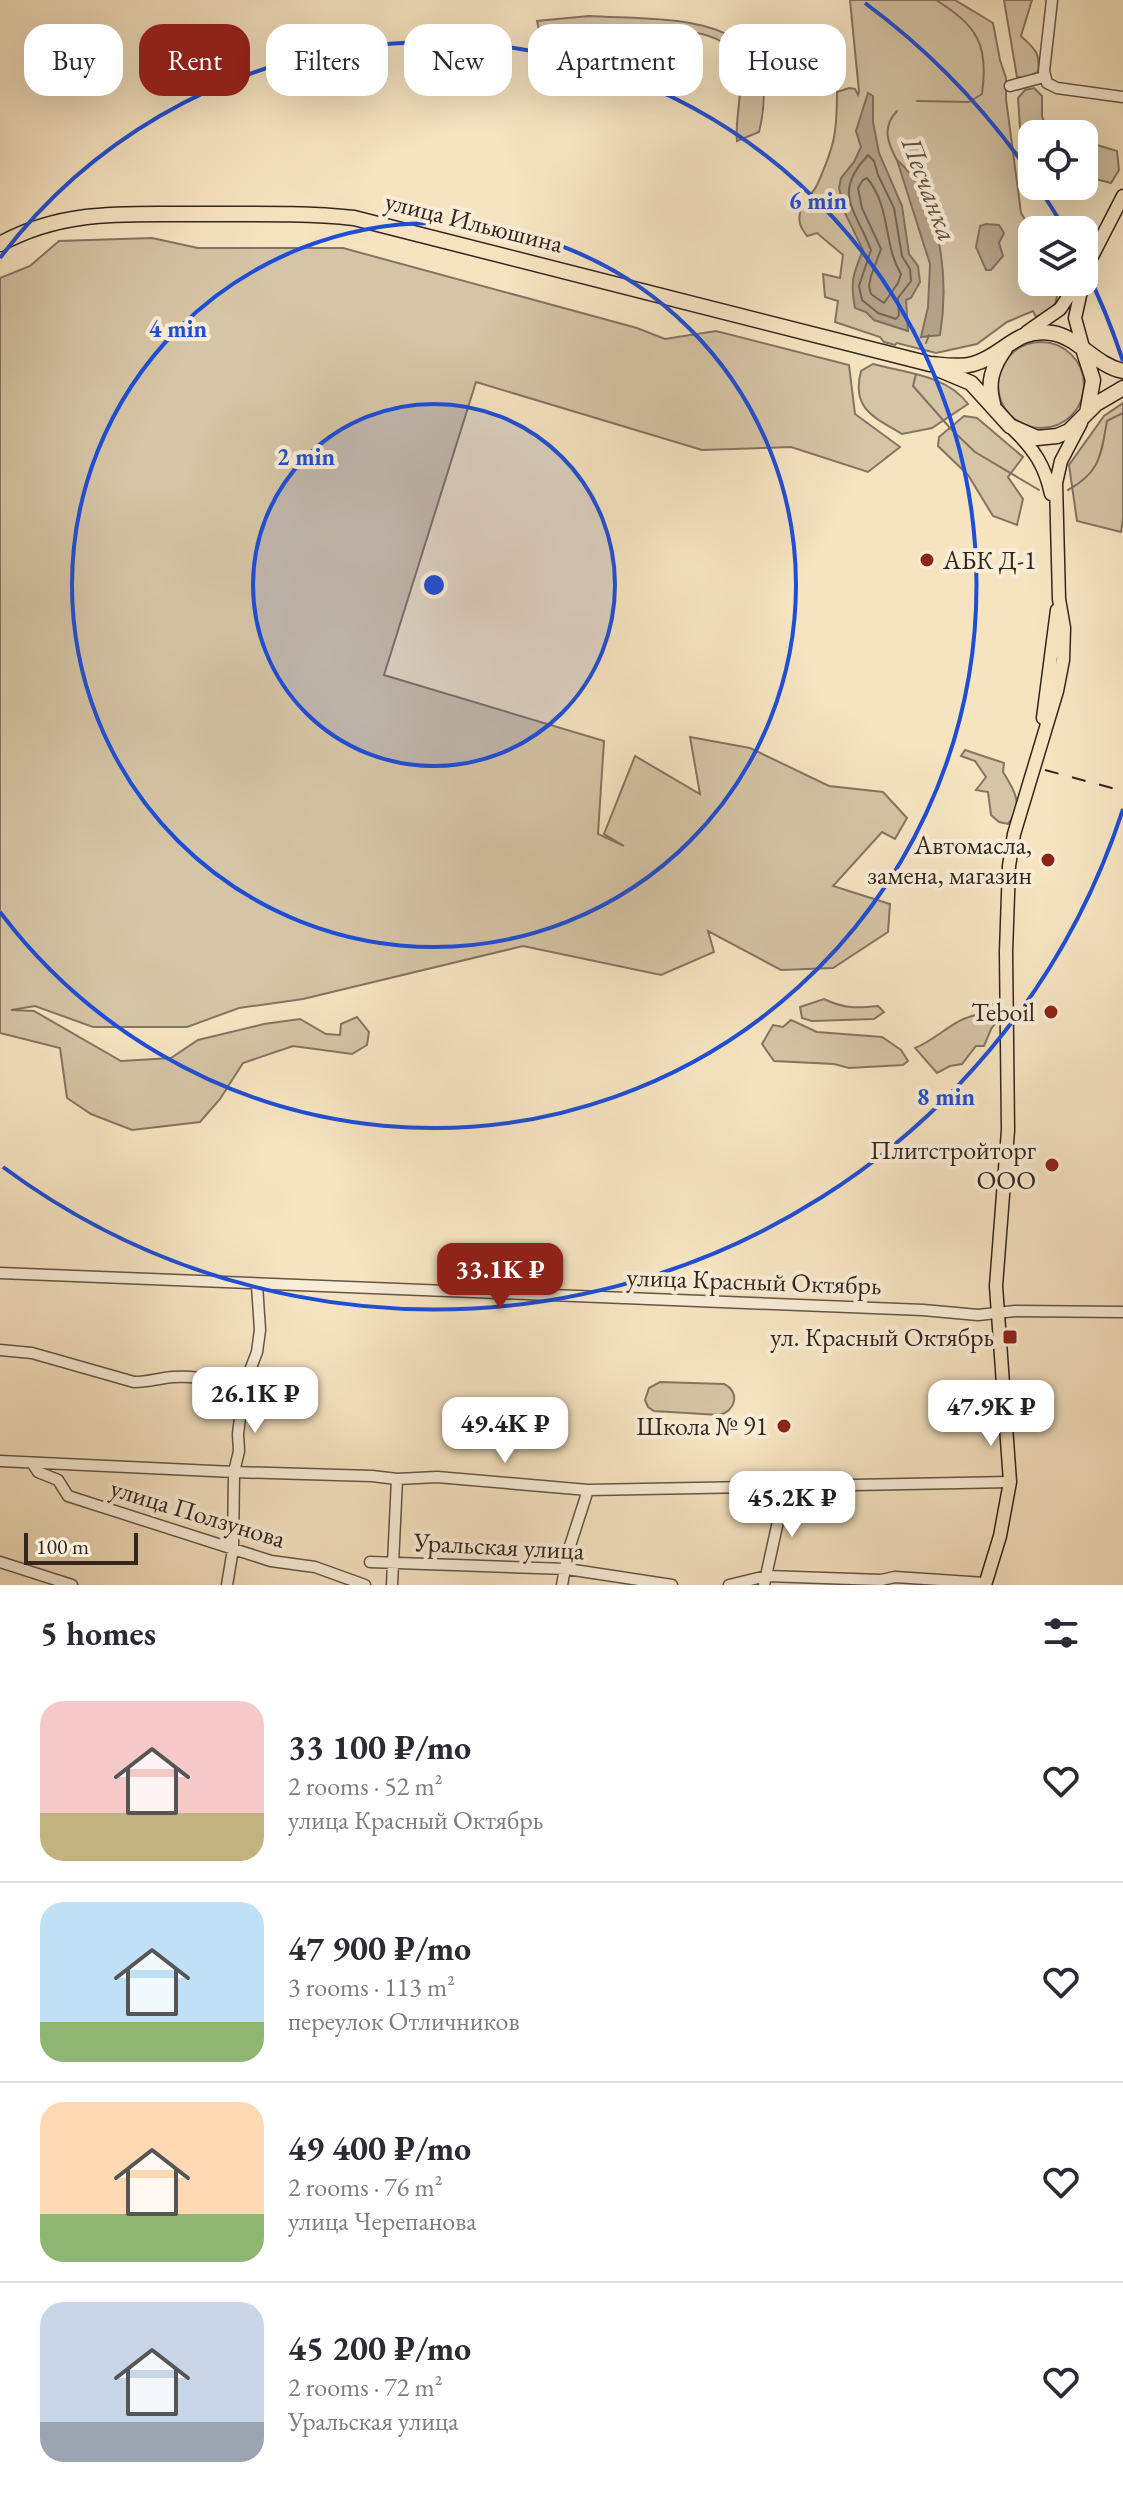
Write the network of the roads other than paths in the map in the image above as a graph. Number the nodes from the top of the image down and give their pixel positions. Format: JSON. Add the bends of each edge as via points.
{"nodes":[{"id":1,"x":1052,"y":0,"type":"edge"},
{"id":2,"x":1044,"y":77,"type":"junction"},
{"id":3,"x":1010,"y":86,"type":"dead end"},
{"id":4,"x":1123,"y":97,"type":"edge"},
{"id":5,"x":1123,"y":196,"type":"edge"},
{"id":6,"x":0,"y":244,"type":"edge"},
{"id":7,"x":1098,"y":245,"type":"edge"},
{"id":8,"x":1070,"y":296,"type":"edge"},
{"id":9,"x":1079,"y":296,"type":"edge"},
{"id":10,"x":1016,"y":339,"type":"junction"},
{"id":11,"x":1084,"y":351,"type":"junction"},
{"id":12,"x":930,"y":364,"type":"junction"},
{"id":13,"x":1123,"y":371,"type":"edge"},
{"id":14,"x":1123,"y":388,"type":"edge"},
{"id":15,"x":994,"y":406,"type":"junction"},
{"id":16,"x":1084,"y":417,"type":"junction"},
{"id":17,"x":1010,"y":426,"type":"junction"},
{"id":18,"x":1054,"y":509,"type":"junction"},
{"id":19,"x":0,"y":1273,"type":"edge"},
{"id":20,"x":257,"y":1285,"type":"junction"},
{"id":21,"x":998,"y":1312,"type":"junction"},
{"id":22,"x":1123,"y":1312,"type":"edge"},
{"id":23,"x":0,"y":1350,"type":"edge"},
{"id":24,"x":244,"y":1386,"type":"junction"},
{"id":25,"x":0,"y":1461,"type":"edge"},
{"id":26,"x":32,"y":1463,"type":"junction"},
{"id":27,"x":234,"y":1472,"type":"junction"},
{"id":28,"x":397,"y":1479,"type":"junction"},
{"id":29,"x":1010,"y":1482,"type":"junction"},
{"id":30,"x":786,"y":1485,"type":"junction"},
{"id":31,"x":588,"y":1490,"type":"junction"},
{"id":32,"x":233,"y":1549,"type":"junction"},
{"id":33,"x":0,"y":1562,"type":"edge"},
{"id":34,"x":370,"y":1562,"type":"dead end"},
{"id":35,"x":394,"y":1563,"type":"junction"},
{"id":36,"x":567,"y":1569,"type":"junction"},
{"id":37,"x":766,"y":1580,"type":"edge"},
{"id":38,"x":985,"y":1584,"type":"edge"},
{"id":39,"x":72,"y":1585,"type":"edge"},
{"id":40,"x":227,"y":1585,"type":"edge"},
{"id":41,"x":365,"y":1585,"type":"edge"},
{"id":42,"x":392,"y":1585,"type":"edge"},
{"id":43,"x":562,"y":1585,"type":"edge"},
{"id":44,"x":672,"y":1585,"type":"edge"},
{"id":45,"x":729,"y":1585,"type":"edge"}],
"edges":[{"from":1,"to":2,"type":"street"},
{"from":2,"to":3,"type":"street"},
{"from":2,"to":4,"type":"street","via":[[1057,88]]},
{"from":5,"to":7,"type":"main road"},
{"from":6,"to":12,"type":"highway","name":"улица Ильюшина","via":[[55,221],[109,213],[354,218]]},
{"from":8,"to":10,"type":"main road"},
{"from":9,"to":11,"type":"main road","via":[[1075,318]]},
{"from":10,"to":11,"type":"highway","via":[[1054,333]]},
{"from":10,"to":12,"type":"highway","via":[[973,365]]},
{"from":10,"to":15,"type":"highway","via":[[991,374]]},
{"from":11,"to":13,"type":"highway"},
{"from":11,"to":16,"type":"highway","via":[[1093,391]]},
{"from":12,"to":15,"type":"highway","via":[[971,383]]},
{"from":14,"to":16,"type":"highway"},
{"from":15,"to":17,"type":"highway"},
{"from":16,"to":17,"type":"highway","via":[[1069,431],[1048,438]]},
{"from":16,"to":18,"type":"main road","via":[[1059,467]]},
{"from":17,"to":18,"type":"main road","via":[[1043,464]]},
{"from":18,"to":21,"type":"main road","via":[[1059,599],[1043,736],[1009,866],[1008,1130],[997,1252]]},
{"from":19,"to":20,"type":"street","name":"улица Красный Октябрь"},
{"from":20,"to":21,"type":"street","name":"улица Красный Октябрь"},
{"from":20,"to":24,"type":"street","via":[[260,1330]]},
{"from":21,"to":22,"type":"street","name":"улица Красный Октябрь"},
{"from":21,"to":29,"type":"main road"},
{"from":23,"to":24,"type":"street","via":[[32,1353],[134,1382],[190,1377]]},
{"from":24,"to":27,"type":"street"},
{"from":25,"to":26,"type":"street"},
{"from":26,"to":27,"type":"street"},
{"from":26,"to":32,"type":"street","name":"улица Ползунова","via":[[38,1472],[58,1480],[68,1496]]},
{"from":27,"to":28,"type":"street"},
{"from":27,"to":32,"type":"street"},
{"from":28,"to":31,"type":"street","via":[[437,1477]]},
{"from":28,"to":35,"type":"street"},
{"from":29,"to":30,"type":"street"},
{"from":29,"to":38,"type":"main road"},
{"from":30,"to":31,"type":"street"},
{"from":30,"to":37,"type":"street"},
{"from":31,"to":36,"type":"street"},
{"from":32,"to":40,"type":"street"},
{"from":32,"to":41,"type":"street","name":"улица Ползунова","via":[[315,1567]]},
{"from":33,"to":39,"type":"street"},
{"from":34,"to":35,"type":"street","name":"Уральская улица"},
{"from":35,"to":36,"type":"street","name":"Уральская улица"},
{"from":35,"to":42,"type":"street"},
{"from":36,"to":43,"type":"street"},
{"from":36,"to":44,"type":"street","name":"Уральская улица"},
{"from":37,"to":38,"type":"street","via":[[895,1577]]},
{"from":37,"to":45,"type":"street"}]}
